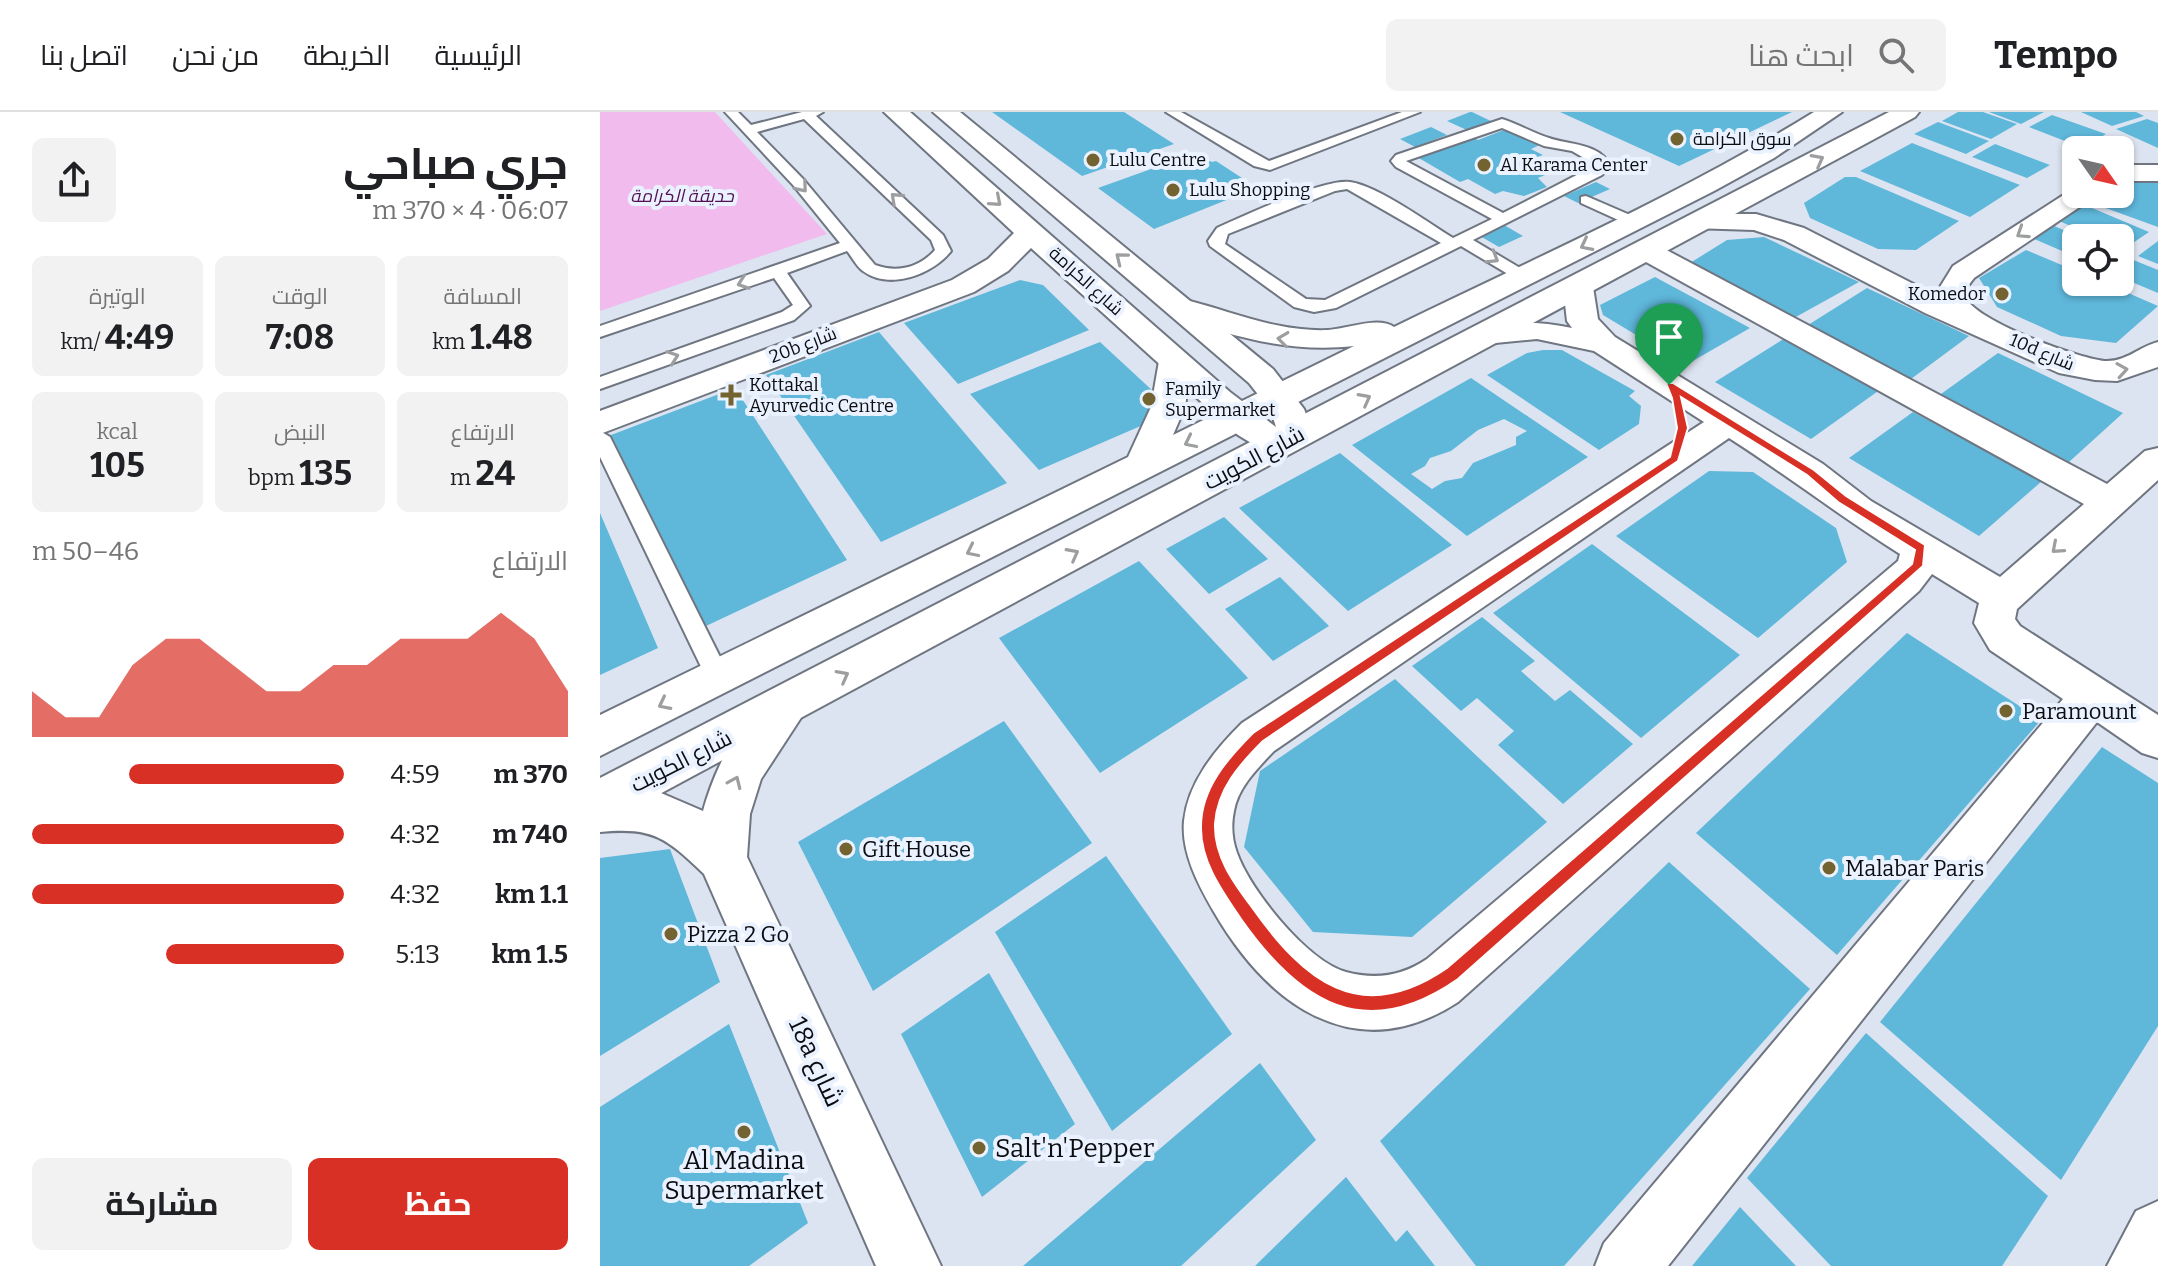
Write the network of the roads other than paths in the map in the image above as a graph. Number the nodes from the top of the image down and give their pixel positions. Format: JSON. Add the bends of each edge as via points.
{"nodes":[{"id":1,"x":731,"y":112,"type":"edge"},
{"id":2,"x":896,"y":112,"type":"edge"},
{"id":3,"x":945,"y":112,"type":"edge"},
{"id":4,"x":1172,"y":112,"type":"edge"},
{"id":5,"x":1414,"y":112,"type":"edge"},
{"id":6,"x":1830,"y":112,"type":"edge"},
{"id":7,"x":1907,"y":112,"type":"edge"},
{"id":8,"x":812,"y":113,"type":"edge"},
{"id":9,"x":749,"y":130,"type":"junction"},
{"id":10,"x":1572,"y":146,"type":"junction"},
{"id":11,"x":2134,"y":173,"type":"edge"},
{"id":12,"x":2158,"y":173,"type":"edge"},
{"id":13,"x":1768,"y":186,"type":"junction"},
{"id":14,"x":1573,"y":192,"type":"junction"},
{"id":15,"x":2062,"y":207,"type":"edge"},
{"id":16,"x":1503,"y":219,"type":"junction"},
{"id":17,"x":1632,"y":221,"type":"junction"},
{"id":18,"x":1702,"y":222,"type":"junction"},
{"id":19,"x":1031,"y":232,"type":"junction"},
{"id":20,"x":1794,"y":234,"type":"junction"},
{"id":21,"x":1457,"y":242,"type":"junction"},
{"id":22,"x":849,"y":245,"type":"junction"},
{"id":23,"x":1647,"y":251,"type":"junction"},
{"id":24,"x":1844,"y":260,"type":"junction"},
{"id":25,"x":777,"y":271,"type":"junction"},
{"id":26,"x":1077,"y":272,"type":"junction"},
{"id":27,"x":1963,"y":272,"type":"junction"},
{"id":28,"x":1524,"y":277,"type":"junction"},
{"id":29,"x":963,"y":286,"type":"junction"},
{"id":30,"x":1578,"y":287,"type":"junction"},
{"id":31,"x":1468,"y":306,"type":"junction"},
{"id":32,"x":1182,"y":308,"type":"junction"},
{"id":33,"x":798,"y":311,"type":"junction"},
{"id":34,"x":1971,"y":320,"type":"junction"},
{"id":35,"x":600,"y":332,"type":"edge"},
{"id":36,"x":1485,"y":335,"type":"junction"},
{"id":37,"x":818,"y":339,"type":"junction"},
{"id":38,"x":1604,"y":344,"type":"junction"},
{"id":39,"x":2158,"y":352,"type":"edge"},
{"id":40,"x":1175,"y":361,"type":"junction"},
{"id":41,"x":600,"y":383,"type":"edge"},
{"id":42,"x":1669,"y":385,"type":"junction"},
{"id":43,"x":1279,"y":397,"type":"junction"},
{"id":44,"x":1238,"y":418,"type":"junction"},
{"id":45,"x":1729,"y":422,"type":"junction"},
{"id":46,"x":600,"y":423,"type":"edge"},
{"id":47,"x":600,"y":437,"type":"edge"},
{"id":48,"x":1288,"y":440,"type":"junction"},
{"id":49,"x":1675,"y":459,"type":"junction"},
{"id":50,"x":2158,"y":460,"type":"edge"},
{"id":51,"x":1142,"y":466,"type":"junction"},
{"id":52,"x":1810,"y":473,"type":"junction"},
{"id":53,"x":2110,"y":502,"type":"junction"},
{"id":54,"x":1921,"y":548,"type":"junction"},
{"id":55,"x":2011,"y":590,"type":"junction"},
{"id":56,"x":718,"y":677,"type":"junction"},
{"id":57,"x":2093,"y":695,"type":"junction"},
{"id":58,"x":786,"y":707,"type":"junction"},
{"id":59,"x":600,"y":737,"type":"edge"},
{"id":60,"x":2158,"y":739,"type":"edge"},
{"id":61,"x":600,"y":802,"type":"edge"},
{"id":62,"x":600,"y":810,"type":"edge"},
{"id":63,"x":722,"y":858,"type":"junction"},
{"id":64,"x":2158,"y":1233,"type":"edge"},
{"id":65,"x":909,"y":1266,"type":"edge"},
{"id":66,"x":1627,"y":1266,"type":"edge"},
{"id":67,"x":2139,"y":1266,"type":"edge"}],
"edges":[{"from":1,"to":9,"type":"lane"},
{"from":2,"to":19,"type":"street","name":"شارع الكرامة","one_way":true},
{"from":32,"to":3,"type":"street","name":"شارع الكرامة","one_way":true},
{"from":4,"to":5,"type":"lane","via":[[1270,166]]},
{"from":6,"to":17,"type":"street","name":"شارع الكويت","via":[[1765,153]]},
{"from":13,"to":7,"type":"street","name":"شارع الكويت","one_way":true},
{"from":8,"to":9,"type":"lane"},
{"from":22,"to":8,"type":"lane","one_way":true,"via":[[869,268],[892,274],[925,267],[943,251],[938,238]]},
{"from":9,"to":22,"type":"lane","one_way":true},
{"from":10,"to":14,"type":"lane","via":[[1567,167]]},
{"from":10,"to":14,"type":"lane","via":[[1603,166]]},
{"from":10,"to":16,"type":"lane","via":[[1498,123],[1399,159]]},
{"from":11,"to":12,"type":"street"},
{"from":13,"to":18,"type":"street","name":"شارع الكويت"},
{"from":13,"to":20,"type":"street","name":"10d شارع","via":[[1774,214]]},
{"from":14,"to":16,"type":"lane"},
{"from":14,"to":17,"type":"lane"},
{"from":15,"to":27,"type":"street","one_way":true},
{"from":16,"to":21,"type":"lane"},
{"from":17,"to":28,"type":"street","name":"شارع الكويت","one_way":true},
{"from":18,"to":20,"type":"street","name":"10d شارع","via":[[1756,222]]},
{"from":18,"to":23,"type":"street","name":"شارع الكويت"},
{"from":19,"to":26,"type":"street","name":"شارع الكرامة"},
{"from":19,"to":29,"type":"street","name":"20b شارع","via":[[998,265]]},
{"from":20,"to":24,"type":"street","name":"10d شارع"},
{"from":21,"to":21,"type":"lane","via":[[1347,185],[1229,228],[1216,241],[1300,303],[1314,307]]},
{"from":21,"to":28,"type":"lane","one_way":true},
{"from":22,"to":25,"type":"lane"},
{"from":23,"to":30,"type":"street","name":"شارع الكويت"},
{"from":23,"to":53,"type":"street"},
{"from":24,"to":27,"type":"street","name":"10d شارع","via":[[1913,274]]},
{"from":24,"to":34,"type":"street","name":"10d شارع"},
{"from":25,"to":33,"type":"lane","via":[[802,304]]},
{"from":25,"to":35,"type":"lane","one_way":true},
{"from":26,"to":29,"type":"street","name":"20b شارع"},
{"from":26,"to":40,"type":"street","name":"شارع الكرامة"},
{"from":27,"to":34,"type":"street","via":[[1950,292],[1951,301]]},
{"from":28,"to":31,"type":"street","name":"شارع الكويت"},
{"from":29,"to":37,"type":"street","name":"20b شارع"},
{"from":30,"to":36,"type":"street","name":"شارع الكويت"},
{"from":30,"to":38,"type":"street","via":[[1583,321]]},
{"from":31,"to":32,"type":"street","one_way":true,"via":[[1358,337],[1304,341],[1256,334]]},
{"from":31,"to":43,"type":"street","name":"شارع الكويت"},
{"from":32,"to":43,"type":"street","name":"شارع الكرامة"},
{"from":33,"to":37,"type":"lane"},
{"from":41,"to":33,"type":"lane","one_way":true},
{"from":34,"to":39,"type":"street","name":"10d شارع","one_way":true,"via":[[2053,360],[2090,371],[2133,369]]},
{"from":36,"to":38,"type":"street","via":[[1537,330]]},
{"from":48,"to":36,"type":"street","name":"شارع الكويت","one_way":true},
{"from":37,"to":46,"type":"street","name":"20b شارع"},
{"from":38,"to":42,"type":"street"},
{"from":40,"to":44,"type":"street","name":"شارع الكرامة"},
{"from":40,"to":51,"type":"street","via":[[1168,407]]},
{"from":42,"to":45,"type":"street"},
{"from":42,"to":49,"type":"street","via":[[1682,428]]},
{"from":43,"to":44,"type":"street","name":"شارع الكويت"},
{"from":43,"to":48,"type":"street","name":"شارع الكرامة","via":[[1287,409]]},
{"from":44,"to":48,"type":"street","name":"شارع الكرامة"},
{"from":44,"to":51,"type":"street","name":"شارع الكويت","one_way":true},
{"from":45,"to":49,"type":"street"},
{"from":45,"to":52,"type":"street"},
{"from":47,"to":56,"type":"lane"},
{"from":58,"to":48,"type":"street","name":"شارع الكويت","one_way":true},
{"from":49,"to":54,"type":"street","via":[[1258,737],[1236,759],[1212,800],[1210,850],[1245,916],[1301,976],[1328,994],[1361,1003],[1394,1003],[1444,980],[1905,580],[1917,566]]},
{"from":50,"to":53,"type":"street"},
{"from":51,"to":56,"type":"street","name":"شارع الكويت","one_way":true},
{"from":52,"to":54,"type":"street"},
{"from":52,"to":55,"type":"street","via":[[1872,501]]},
{"from":53,"to":55,"type":"street","one_way":true},
{"from":54,"to":55,"type":"street"},
{"from":55,"to":57,"type":"street","via":[[1994,612],[1997,630]]},
{"from":56,"to":59,"type":"street","name":"شارع الكويت","one_way":true},
{"from":57,"to":60,"type":"street"},
{"from":57,"to":66,"type":"street"},
{"from":58,"to":61,"type":"street","name":"شارع الكويت"},
{"from":63,"to":58,"type":"street","name":"18a شارع","one_way":true,"via":[[729,794],[743,763]]},
{"from":62,"to":63,"type":"street","name":"18a شارع","via":[[653,811],[681,821]]},
{"from":63,"to":65,"type":"street","name":"18a شارع"},
{"from":64,"to":67,"type":"street"}]}
